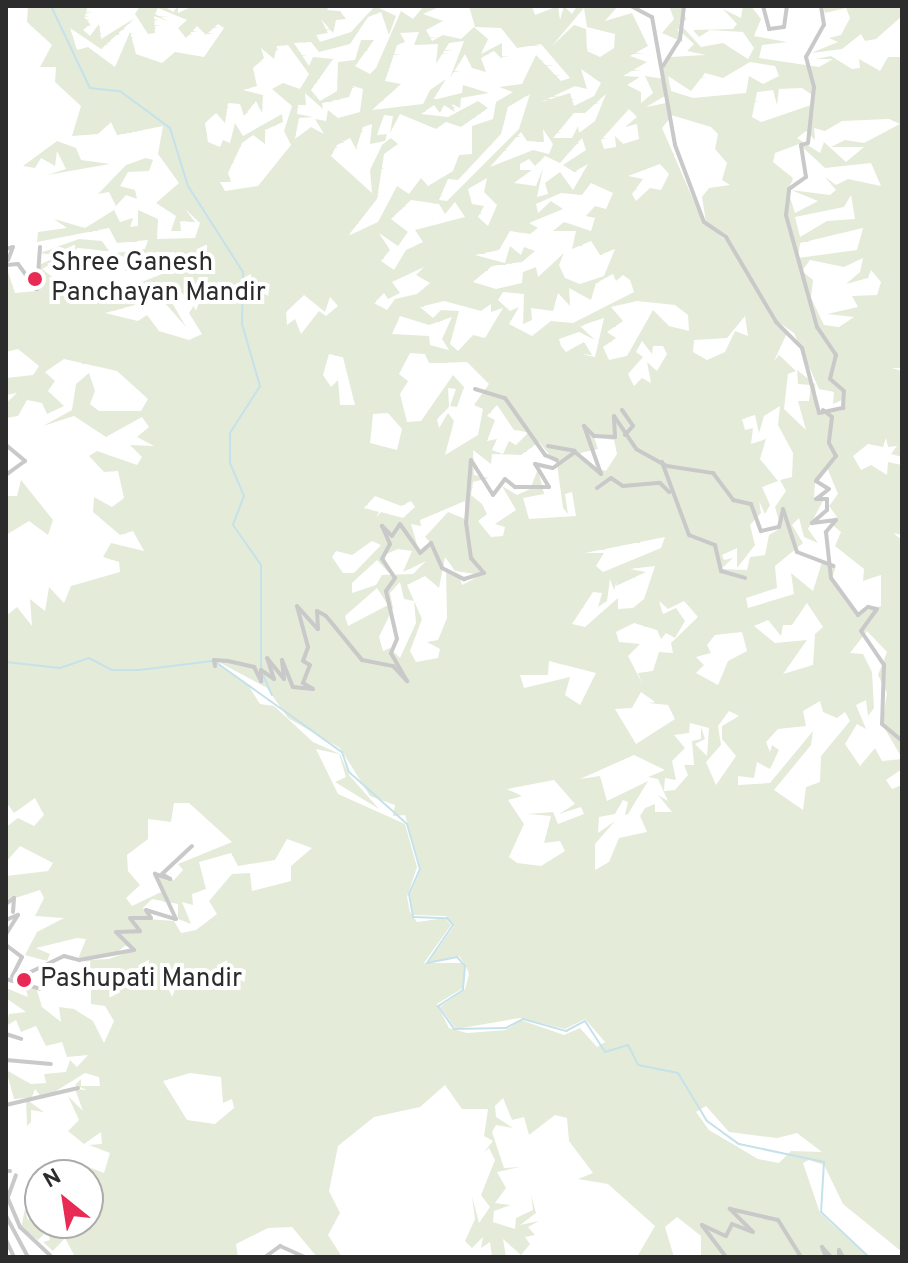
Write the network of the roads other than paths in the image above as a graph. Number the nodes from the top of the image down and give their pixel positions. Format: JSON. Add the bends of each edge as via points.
{"nodes":[{"id":1,"x":631,"y":6,"type":"edge"},
{"id":2,"x":684,"y":6,"type":"edge"},
{"id":3,"x":763,"y":6,"type":"edge"},
{"id":4,"x":787,"y":6,"type":"edge"},
{"id":5,"x":821,"y":6,"type":"edge"},
{"id":6,"x":659,"y":73,"type":"junction"},
{"id":7,"x":40,"y":247,"type":"dead end"},
{"id":8,"x":6,"y":249,"type":"edge"},
{"id":9,"x":6,"y":263,"type":"edge"},
{"id":10,"x":475,"y":389,"type":"dead end"},
{"id":11,"x":622,"y":410,"type":"dead end"},
{"id":12,"x":823,"y":410,"type":"junction"},
{"id":13,"x":625,"y":435,"type":"junction"},
{"id":14,"x":6,"y":445,"type":"edge"},
{"id":15,"x":548,"y":446,"type":"dead end"},
{"id":16,"x":580,"y":455,"type":"junction"},
{"id":17,"x":557,"y":460,"type":"junction"},
{"id":18,"x":662,"y":462,"type":"junction"},
{"id":19,"x":6,"y":475,"type":"edge"},
{"id":20,"x":597,"y":488,"type":"dead end"},
{"id":21,"x":672,"y":494,"type":"junction"},
{"id":22,"x":833,"y":566,"type":"junction"},
{"id":23,"x":745,"y":578,"type":"dead end"},
{"id":24,"x":215,"y":666,"type":"dead end"},
{"id":25,"x":902,"y":741,"type":"edge"},
{"id":26,"x":192,"y":846,"type":"dead end"},
{"id":27,"x":6,"y":904,"type":"edge"},
{"id":28,"x":13,"y":912,"type":"junction"},
{"id":29,"x":6,"y":920,"type":"edge"},
{"id":30,"x":6,"y":934,"type":"edge"},
{"id":31,"x":6,"y":945,"type":"edge"},
{"id":32,"x":15,"y":978,"type":"junction"},
{"id":33,"x":6,"y":979,"type":"edge"},
{"id":34,"x":40,"y":989,"type":"dead end"},
{"id":35,"x":6,"y":1034,"type":"edge"},
{"id":36,"x":21,"y":1039,"type":"dead end"},
{"id":37,"x":6,"y":1060,"type":"edge"},
{"id":38,"x":51,"y":1064,"type":"dead end"},
{"id":39,"x":78,"y":1088,"type":"dead end"},
{"id":40,"x":6,"y":1105,"type":"edge"},
{"id":41,"x":16,"y":1175,"type":"dead end"},
{"id":42,"x":7,"y":1196,"type":"edge"},
{"id":43,"x":6,"y":1216,"type":"edge"},
{"id":44,"x":6,"y":1240,"type":"edge"},
{"id":45,"x":16,"y":1256,"type":"edge"},
{"id":46,"x":28,"y":1257,"type":"edge"},
{"id":47,"x":52,"y":1257,"type":"edge"},
{"id":48,"x":265,"y":1257,"type":"edge"},
{"id":49,"x":305,"y":1257,"type":"edge"},
{"id":50,"x":726,"y":1257,"type":"edge"},
{"id":51,"x":801,"y":1257,"type":"edge"}],
"edges":[{"from":1,"to":6,"type":"street","via":[[652,17]]},
{"from":2,"to":6,"type":"street","via":[[680,39]]},
{"from":3,"to":4,"type":"street","via":[[769,29],[784,27]]},
{"from":5,"to":12,"type":"street","via":[[824,25],[806,57],[814,87],[808,143],[801,145],[806,177],[789,189],[786,215],[817,327],[836,355],[830,380],[844,391],[843,408]]},
{"from":6,"to":12,"type":"street","via":[[675,145],[704,222],[726,237],[776,322],[802,348],[818,412]]},
{"from":7,"to":9,"type":"street","via":[[37,289],[18,264]]},
{"from":8,"to":9,"type":"street","via":[[14,251]]},
{"from":10,"to":17,"type":"street","via":[[505,398],[545,455]]},
{"from":11,"to":13,"type":"street","via":[[633,426]]},
{"from":12,"to":22,"type":"street","via":[[832,417],[829,443],[836,456],[816,479],[828,483],[816,499],[827,499],[827,509],[811,523],[837,522],[826,532]]},
{"from":13,"to":16,"type":"street","via":[[614,416],[615,437],[594,436],[584,426],[602,474]]},
{"from":13,"to":18,"type":"street"},
{"from":14,"to":19,"type":"street","via":[[25,461]]},
{"from":15,"to":16,"type":"street"},
{"from":16,"to":17,"type":"street"},
{"from":17,"to":24,"type":"street","via":[[553,468],[535,464],[539,482],[549,486],[515,487],[505,479],[493,495],[472,460],[466,467],[469,552],[485,571],[480,575],[464,579],[442,568],[431,543],[420,553],[400,524],[392,536],[382,526],[390,544],[382,559],[395,578],[386,591],[397,639],[391,653],[407,681],[393,666],[362,660],[326,616],[317,611],[318,629],[297,606],[308,647],[303,661],[310,665],[303,683],[313,689],[293,687],[282,660],[284,679],[267,658],[274,679],[261,670],[261,681],[254,667],[228,661],[214,660]]},
{"from":18,"to":21,"type":"street"},
{"from":18,"to":22,"type":"street","via":[[713,473],[733,500],[751,504],[761,531],[779,527],[783,509],[797,552]]},
{"from":20,"to":21,"type":"street","via":[[611,478],[623,486],[660,483]]},
{"from":21,"to":23,"type":"street","via":[[689,535],[715,545],[727,575]]},
{"from":22,"to":25,"type":"street","via":[[831,578],[845,602],[860,615],[868,607],[877,609],[861,631],[884,665],[882,724]]},
{"from":26,"to":32,"type":"street","via":[[162,874],[170,879],[155,874],[176,919],[146,910],[151,918],[130,918],[140,931],[116,932],[134,950],[79,960],[64,956]]},
{"from":27,"to":28,"type":"street","via":[[14,898]]},
{"from":28,"to":29,"type":"street"},
{"from":28,"to":30,"type":"street","via":[[18,923]]},
{"from":31,"to":32,"type":"street","via":[[22,956]]},
{"from":32,"to":33,"type":"street"},
{"from":32,"to":34,"type":"street"},
{"from":35,"to":36,"type":"street"},
{"from":37,"to":38,"type":"street"},
{"from":39,"to":40,"type":"street"},
{"from":41,"to":42,"type":"street"},
{"from":42,"to":47,"type":"street","via":[[20,1227]]},
{"from":43,"to":46,"type":"street"},
{"from":44,"to":45,"type":"street"},
{"from":48,"to":49,"type":"street","via":[[280,1246]]},
{"from":50,"to":51,"type":"street","via":[[702,1225],[725,1236],[732,1224],[753,1232],[729,1209],[778,1220]]}]}
